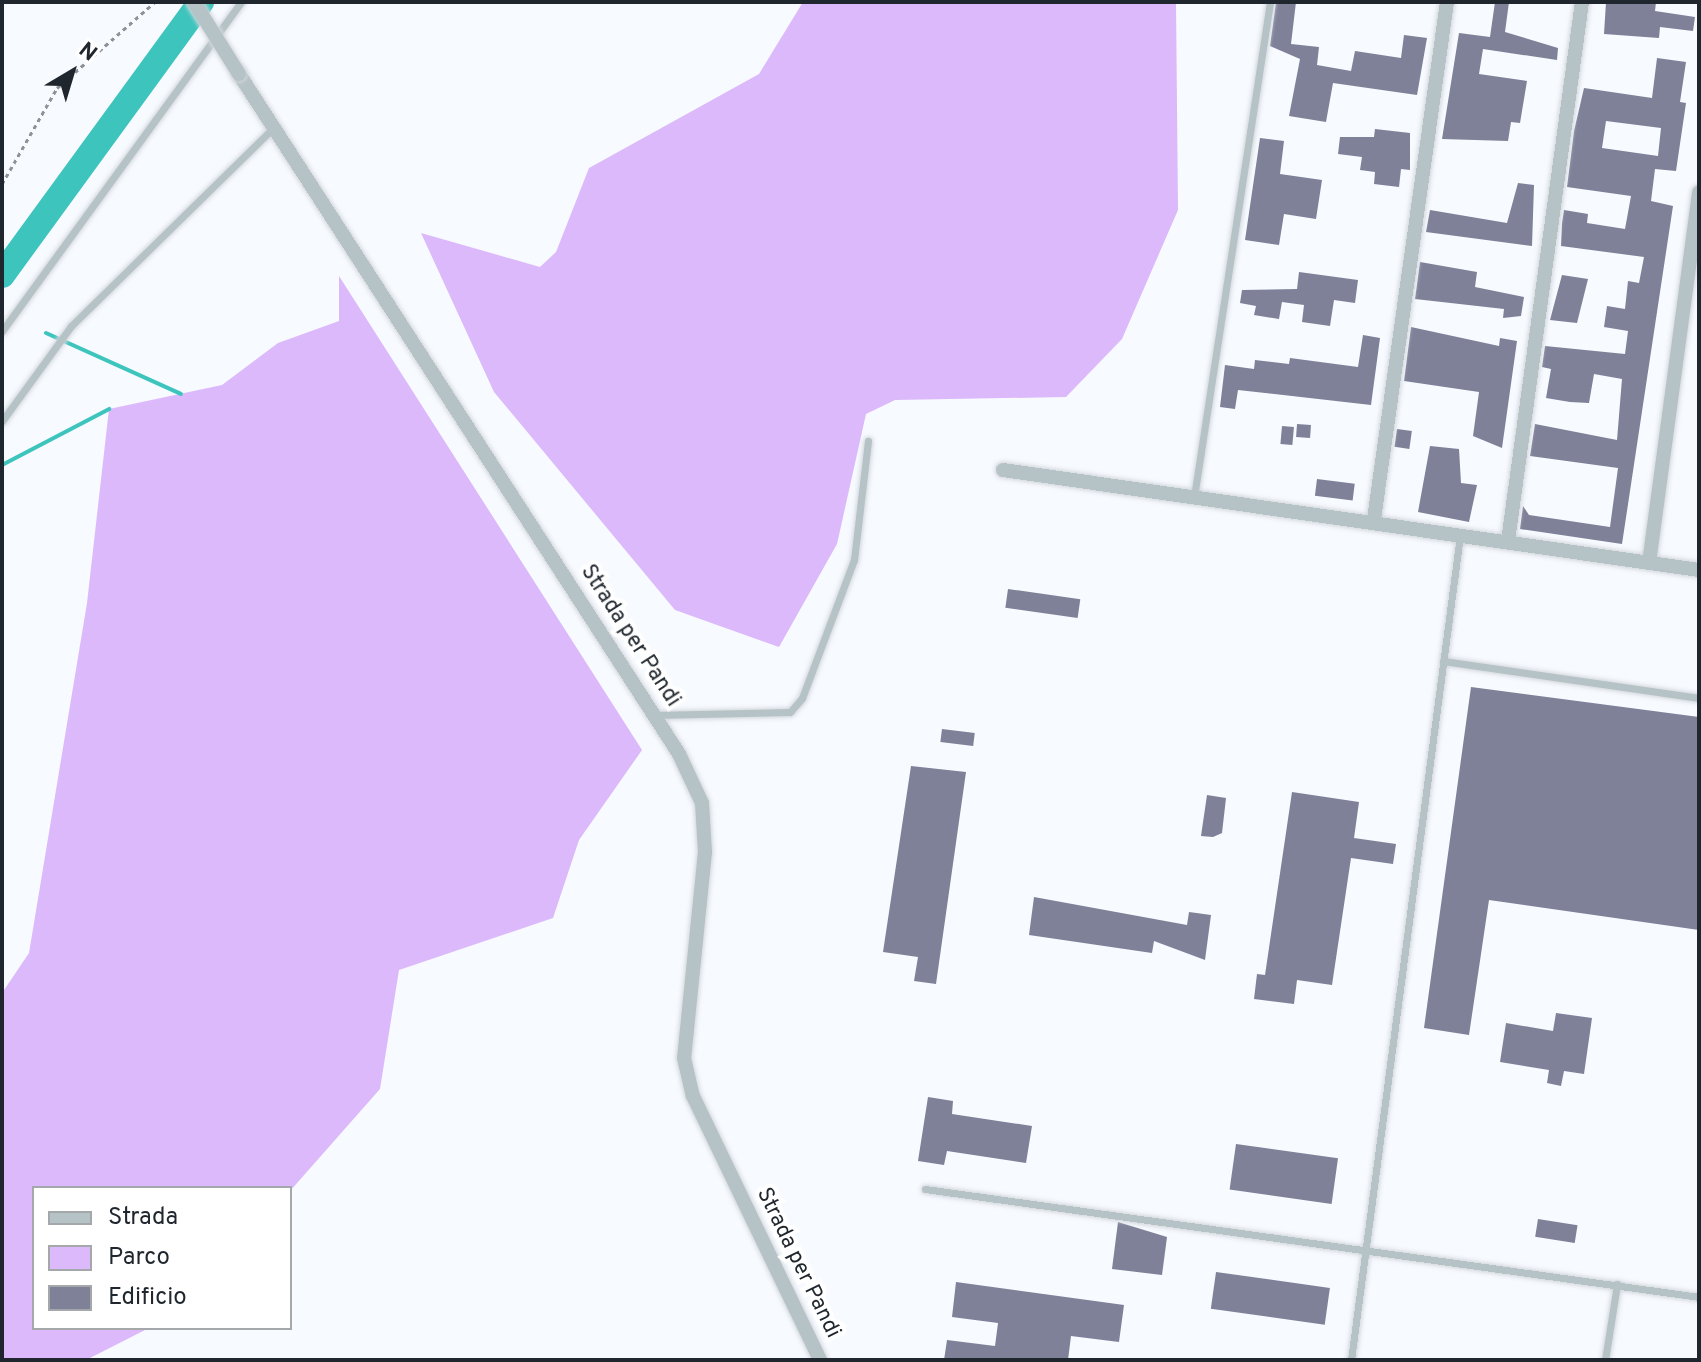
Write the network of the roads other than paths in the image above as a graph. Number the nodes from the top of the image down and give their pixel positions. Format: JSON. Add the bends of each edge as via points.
{"nodes":[{"id":1,"x":194,"y":2,"type":"edge"},
{"id":2,"x":241,"y":2,"type":"edge"},
{"id":3,"x":1270,"y":2,"type":"edge"},
{"id":4,"x":1447,"y":2,"type":"edge"},
{"id":5,"x":1582,"y":2,"type":"edge"},
{"id":6,"x":274,"y":127,"type":"junction"},
{"id":7,"x":1699,"y":192,"type":"edge"},
{"id":8,"x":2,"y":331,"type":"edge"},
{"id":9,"x":2,"y":421,"type":"edge"},
{"id":10,"x":868,"y":441,"type":"dead end"},
{"id":11,"x":1003,"y":470,"type":"dead end"},
{"id":12,"x":1194,"y":497,"type":"junction"},
{"id":13,"x":1374,"y":519,"type":"junction"},
{"id":14,"x":1460,"y":533,"type":"junction"},
{"id":15,"x":1508,"y":541,"type":"junction"},
{"id":16,"x":1649,"y":563,"type":"junction"},
{"id":17,"x":1699,"y":570,"type":"edge"},
{"id":18,"x":1443,"y":661,"type":"junction"},
{"id":19,"x":1699,"y":698,"type":"edge"},
{"id":20,"x":654,"y":715,"type":"junction"},
{"id":21,"x":925,"y":1189,"type":"dead end"},
{"id":22,"x":1367,"y":1251,"type":"junction"},
{"id":23,"x":1617,"y":1284,"type":"junction"},
{"id":24,"x":1699,"y":1297,"type":"edge"},
{"id":25,"x":820,"y":1360,"type":"edge"},
{"id":26,"x":1351,"y":1360,"type":"edge"},
{"id":27,"x":1605,"y":1360,"type":"edge"}],
"edges":[{"from":1,"to":6,"type":"street","name":"Strada per Pandi","bridge":true},
{"from":2,"to":8,"type":"lane"},
{"from":3,"to":12,"type":"lane"},
{"from":4,"to":13,"type":"street"},
{"from":5,"to":15,"type":"street"},
{"from":6,"to":9,"type":"lane","via":[[71,326]]},
{"from":6,"to":20,"type":"street","name":"Strada per Pandi"},
{"from":7,"to":16,"type":"street"},
{"from":10,"to":20,"type":"lane","via":[[854,560],[802,698],[790,712]]},
{"from":11,"to":12,"type":"street"},
{"from":12,"to":13,"type":"street"},
{"from":13,"to":14,"type":"street"},
{"from":14,"to":15,"type":"street"},
{"from":14,"to":18,"type":"lane"},
{"from":15,"to":16,"type":"street"},
{"from":16,"to":17,"type":"street"},
{"from":18,"to":19,"type":"lane"},
{"from":18,"to":22,"type":"lane"},
{"from":20,"to":25,"type":"street","name":"Strada per Pandi","via":[[702,803],[705,852],[684,1058],[693,1096]]},
{"from":21,"to":22,"type":"lane"},
{"from":22,"to":23,"type":"lane"},
{"from":22,"to":26,"type":"lane"},
{"from":23,"to":24,"type":"lane"},
{"from":23,"to":27,"type":"lane"}]}
